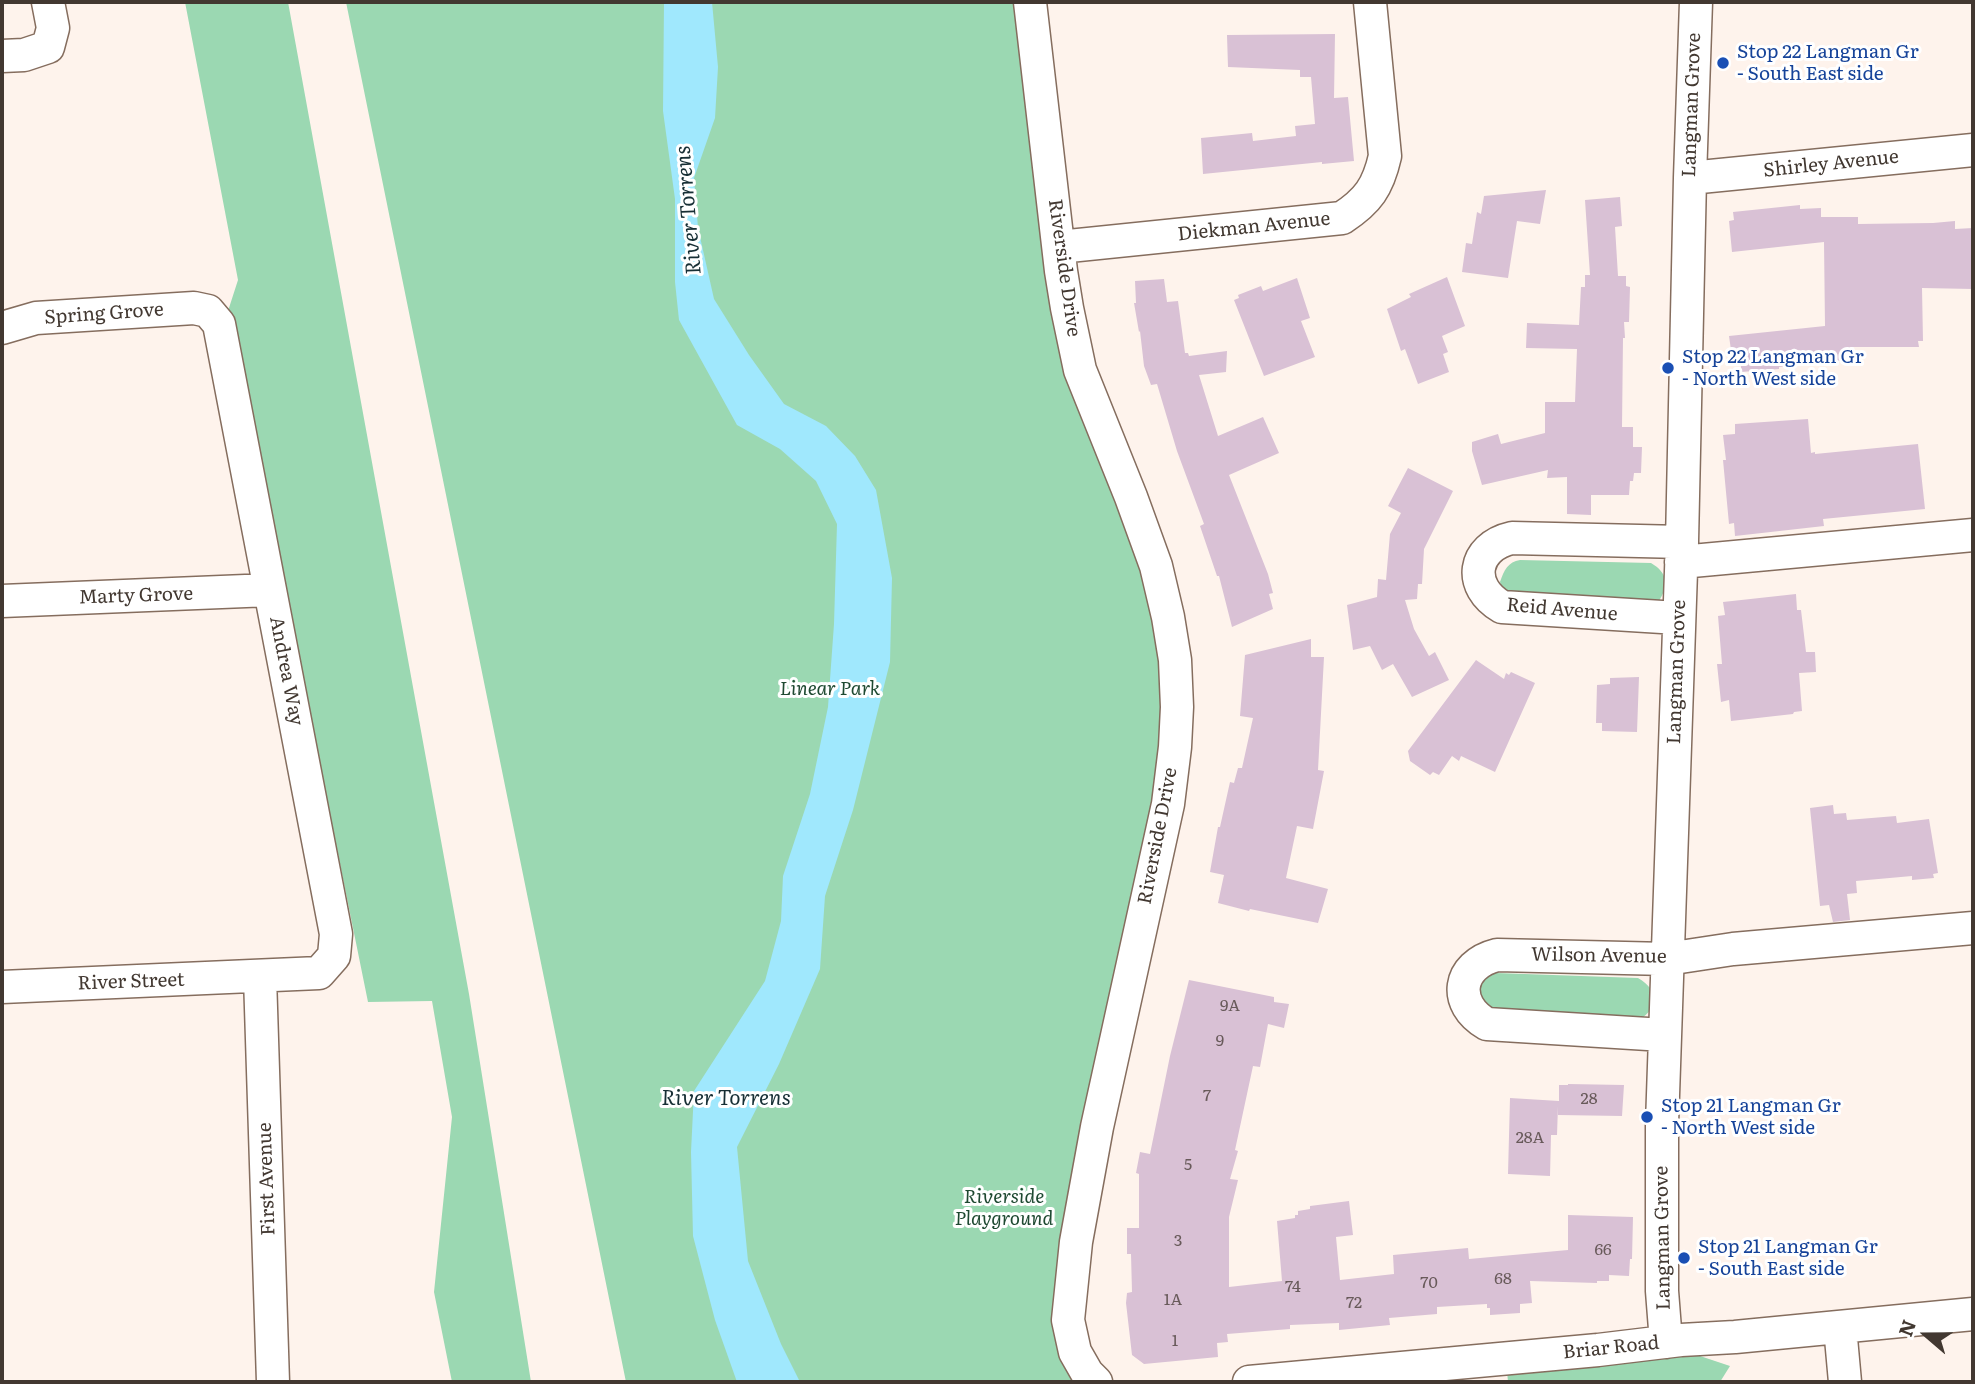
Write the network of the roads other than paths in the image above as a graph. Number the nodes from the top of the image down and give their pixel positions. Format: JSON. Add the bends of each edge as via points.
{"nodes":[{"id":1,"x":48,"y":2,"type":"edge"},
{"id":2,"x":1030,"y":2,"type":"edge"},
{"id":3,"x":1370,"y":2,"type":"edge"},
{"id":4,"x":1696,"y":2,"type":"edge"},
{"id":5,"x":2,"y":56,"type":"edge"},
{"id":6,"x":1973,"y":150,"type":"edge"},
{"id":7,"x":1690,"y":178,"type":"junction"},
{"id":8,"x":1059,"y":247,"type":"junction"},
{"id":9,"x":208,"y":312,"type":"joint"},
{"id":10,"x":2,"y":328,"type":"edge"},
{"id":11,"x":1973,"y":535,"type":"edge"},
{"id":12,"x":1681,"y":552,"type":"junction"},
{"id":13,"x":270,"y":590,"type":"junction"},
{"id":14,"x":2,"y":601,"type":"edge"},
{"id":15,"x":1678,"y":618,"type":"junction"},
{"id":16,"x":1973,"y":928,"type":"edge"},
{"id":17,"x":1667,"y":959,"type":"junction"},
{"id":18,"x":260,"y":976,"type":"junction"},
{"id":19,"x":2,"y":987,"type":"edge"},
{"id":20,"x":1664,"y":1035,"type":"junction"},
{"id":21,"x":1973,"y":1314,"type":"edge"},
{"id":22,"x":1840,"y":1326,"type":"junction"},
{"id":23,"x":1666,"y":1342,"type":"junction"},
{"id":24,"x":273,"y":1382,"type":"edge"},
{"id":25,"x":1096,"y":1382,"type":"edge"},
{"id":26,"x":1249,"y":1382,"type":"edge"},
{"id":27,"x":1845,"y":1382,"type":"edge"}],
"edges":[{"from":1,"to":5,"type":"street","via":[[53,28],[48,47]]},
{"from":2,"to":8,"type":"street","name":"Riverside Drive"},
{"from":3,"to":8,"type":"street","name":"Diekman Avenue","via":[[1385,156],[1381,175],[1358,208],[1342,218]]},
{"from":4,"to":7,"type":"street","name":"Langman Grove"},
{"from":6,"to":7,"type":"street","name":"Shirley Avenue"},
{"from":7,"to":12,"type":"street","name":"Langman Grove"},
{"from":8,"to":25,"type":"street","name":"Riverside Drive","via":[[1080,370],[1156,566],[1175,660],[1177,707],[1168,804],[1076,1242],[1068,1320],[1075,1352]]},
{"from":9,"to":10,"type":"street","name":"Spring Grove","via":[[194,308],[82,314],[36,318]]},
{"from":9,"to":13,"type":"street","name":"Andrea Way","via":[[219,324]]},
{"from":11,"to":12,"type":"street","name":"Reid Avenue"},
{"from":12,"to":15,"type":"street","name":"Langman Grove"},
{"from":12,"to":15,"type":"street","name":"Reid Avenue","via":[[1512,538],[1486,551],[1478,571],[1482,589],[1502,607]]},
{"from":13,"to":14,"type":"street","name":"Marty Grove"},
{"from":13,"to":18,"type":"street","name":"Andrea Way","via":[[336,934],[334,956],[319,973]]},
{"from":15,"to":17,"type":"street","name":"Langman Grove"},
{"from":16,"to":17,"type":"street","name":"Wilson Avenue"},
{"from":17,"to":20,"type":"street","name":"Langman Grove"},
{"from":17,"to":20,"type":"street","name":"Wilson Avenue","via":[[1497,955],[1471,968],[1464,988],[1467,1006],[1487,1024]]},
{"from":18,"to":19,"type":"street","name":"River Street"},
{"from":18,"to":24,"type":"street","name":"First Avenue"},
{"from":20,"to":23,"type":"street","name":"Langman Grove","via":[[1662,1292]]},
{"from":21,"to":22,"type":"street","name":"Briar Road"},
{"from":22,"to":23,"type":"street","name":"Briar Road"},
{"from":22,"to":27,"type":"street"},
{"from":23,"to":26,"type":"street","name":"Briar Road"}]}
